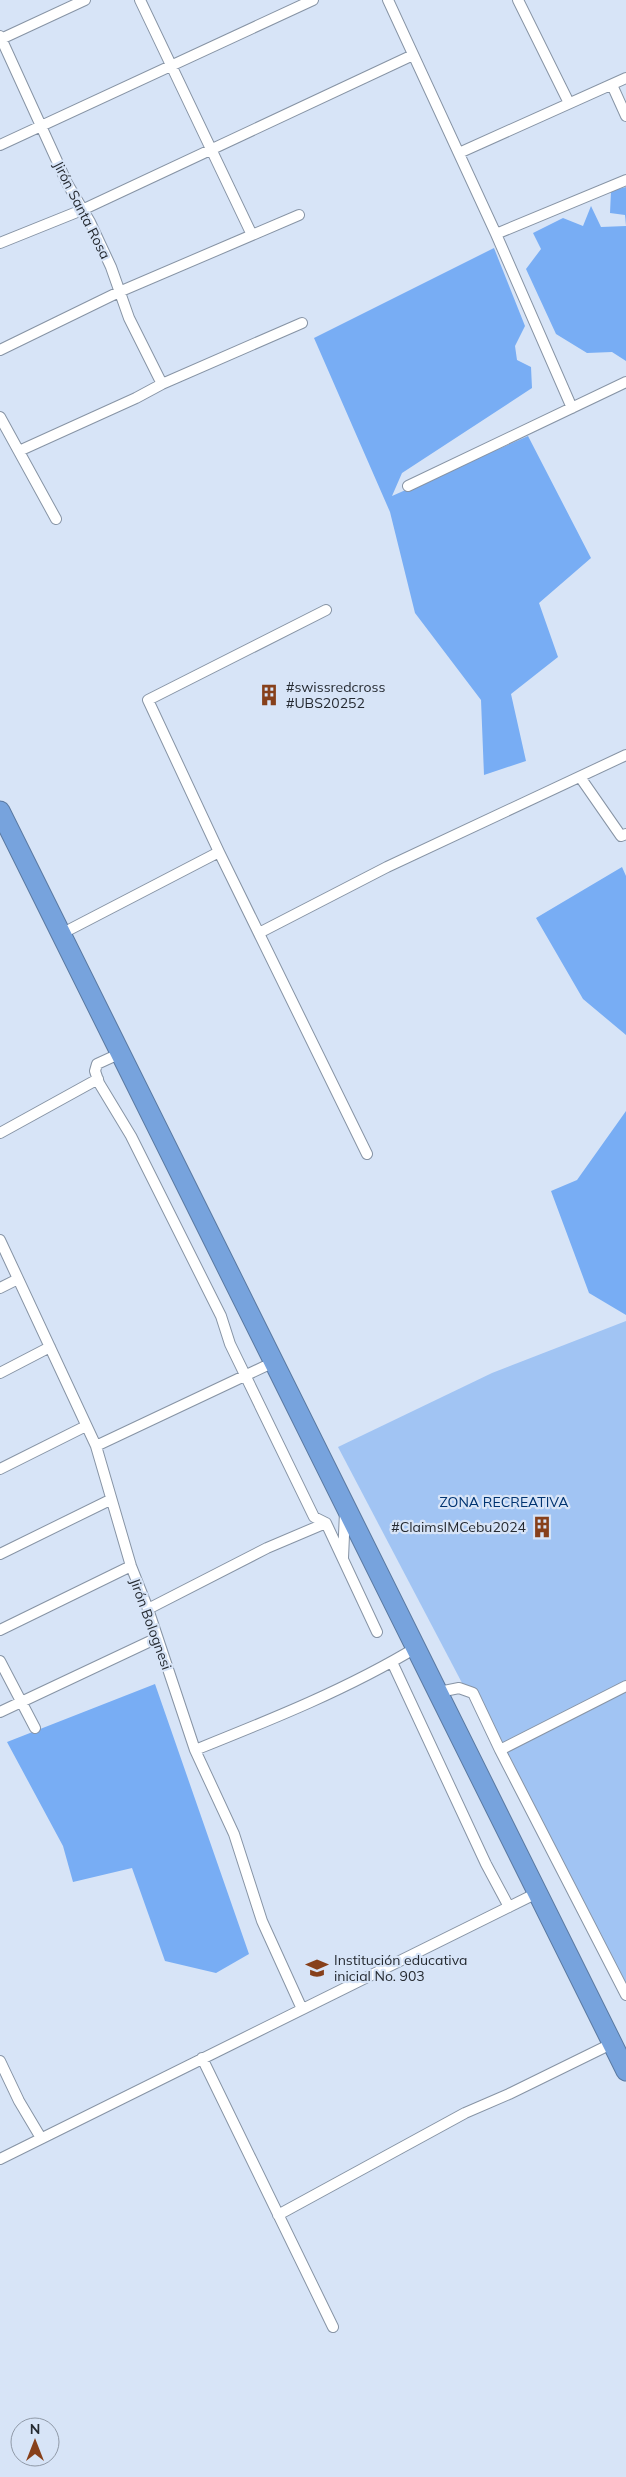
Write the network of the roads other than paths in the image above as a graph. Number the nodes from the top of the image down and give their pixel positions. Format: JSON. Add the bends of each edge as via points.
{"nodes":[{"id":1,"x":85,"y":0,"type":"edge"},
{"id":2,"x":140,"y":0,"type":"edge"},
{"id":3,"x":313,"y":0,"type":"edge"},
{"id":4,"x":388,"y":0,"type":"edge"},
{"id":5,"x":518,"y":0,"type":"edge"},
{"id":6,"x":1,"y":38,"type":"edge"},
{"id":7,"x":413,"y":55,"type":"junction"},
{"id":8,"x":171,"y":66,"type":"junction"},
{"id":9,"x":626,"y":78,"type":"edge"},
{"id":10,"x":612,"y":85,"type":"junction"},
{"id":11,"x":569,"y":103,"type":"junction"},
{"id":12,"x":626,"y":116,"type":"edge"},
{"id":13,"x":41,"y":126,"type":"junction"},
{"id":14,"x":0,"y":144,"type":"edge"},
{"id":15,"x":211,"y":150,"type":"junction"},
{"id":16,"x":460,"y":153,"type":"junction"},
{"id":17,"x":626,"y":180,"type":"edge"},
{"id":18,"x":82,"y":210,"type":"junction"},
{"id":19,"x":299,"y":215,"type":"dead end"},
{"id":20,"x":496,"y":234,"type":"junction"},
{"id":21,"x":252,"y":235,"type":"junction"},
{"id":22,"x":0,"y":243,"type":"edge"},
{"id":23,"x":120,"y":292,"type":"junction"},
{"id":24,"x":302,"y":323,"type":"dead end"},
{"id":25,"x":0,"y":350,"type":"edge"},
{"id":26,"x":626,"y":382,"type":"edge"},
{"id":27,"x":162,"y":384,"type":"junction"},
{"id":28,"x":572,"y":408,"type":"junction"},
{"id":29,"x":0,"y":417,"type":"edge"},
{"id":30,"x":19,"y":451,"type":"junction"},
{"id":31,"x":408,"y":486,"type":"dead end"},
{"id":32,"x":56,"y":519,"type":"dead end"},
{"id":33,"x":326,"y":610,"type":"dead end"},
{"id":34,"x":626,"y":755,"type":"edge"},
{"id":35,"x":580,"y":777,"type":"junction"},
{"id":36,"x":0,"y":811,"type":"edge"},
{"id":37,"x":624,"y":838,"type":"edge"},
{"id":38,"x":219,"y":852,"type":"junction"},
{"id":39,"x":259,"y":933,"type":"junction"},
{"id":40,"x":60,"y":934,"type":"junction"},
{"id":41,"x":121,"y":1053,"type":"junction"},
{"id":42,"x":98,"y":1079,"type":"junction"},
{"id":43,"x":0,"y":1133,"type":"edge"},
{"id":44,"x":367,"y":1154,"type":"dead end"},
{"id":45,"x":0,"y":1240,"type":"edge"},
{"id":46,"x":18,"y":1278,"type":"junction"},
{"id":47,"x":0,"y":1288,"type":"edge"},
{"id":48,"x":50,"y":1347,"type":"junction"},
{"id":49,"x":274,"y":1362,"type":"junction"},
{"id":50,"x":0,"y":1373,"type":"edge"},
{"id":51,"x":247,"y":1375,"type":"junction"},
{"id":52,"x":86,"y":1426,"type":"junction"},
{"id":53,"x":96,"y":1446,"type":"junction"},
{"id":54,"x":0,"y":1469,"type":"edge"},
{"id":55,"x":110,"y":1500,"type":"junction"},
{"id":56,"x":345,"y":1509,"type":"junction"},
{"id":57,"x":326,"y":1523,"type":"junction"},
{"id":58,"x":0,"y":1554,"type":"edge"},
{"id":59,"x":343,"y":1559,"type":"junction"},
{"id":60,"x":131,"y":1566,"type":"junction"},
{"id":61,"x":148,"y":1609,"type":"junction"},
{"id":62,"x":0,"y":1630,"type":"edge"},
{"id":63,"x":376,"y":1632,"type":"dead end"},
{"id":64,"x":157,"y":1638,"type":"junction"},
{"id":65,"x":417,"y":1647,"type":"junction"},
{"id":66,"x":0,"y":1661,"type":"edge"},
{"id":67,"x":392,"y":1662,"type":"junction"},
{"id":68,"x":626,"y":1686,"type":"edge"},
{"id":69,"x":439,"y":1692,"type":"junction"},
{"id":70,"x":22,"y":1701,"type":"junction"},
{"id":71,"x":0,"y":1712,"type":"edge"},
{"id":72,"x":35,"y":1728,"type":"dead end"},
{"id":73,"x":195,"y":1750,"type":"junction"},
{"id":74,"x":500,"y":1750,"type":"junction"},
{"id":75,"x":538,"y":1893,"type":"junction"},
{"id":76,"x":509,"y":1907,"type":"junction"},
{"id":77,"x":626,"y":1995,"type":"edge"},
{"id":78,"x":302,"y":2009,"type":"junction"},
{"id":79,"x":611,"y":2044,"type":"junction"},
{"id":80,"x":202,"y":2058,"type":"junction"},
{"id":81,"x":0,"y":2062,"type":"edge"},
{"id":82,"x":626,"y":2071,"type":"edge"},
{"id":83,"x":41,"y":2138,"type":"junction"},
{"id":84,"x":0,"y":2159,"type":"edge"},
{"id":85,"x":278,"y":2215,"type":"junction"},
{"id":86,"x":333,"y":2327,"type":"dead end"}],
"edges":[{"from":1,"to":6,"type":"street"},
{"from":2,"to":8,"type":"street"},
{"from":3,"to":8,"type":"street"},
{"from":4,"to":7,"type":"street"},
{"from":5,"to":11,"type":"street"},
{"from":6,"to":13,"type":"street","name":"Jirón Santa Rosa"},
{"from":7,"to":15,"type":"street"},
{"from":7,"to":16,"type":"street"},
{"from":8,"to":13,"type":"street"},
{"from":8,"to":15,"type":"street"},
{"from":9,"to":10,"type":"street"},
{"from":10,"to":11,"type":"street"},
{"from":10,"to":12,"type":"street"},
{"from":11,"to":16,"type":"street"},
{"from":13,"to":14,"type":"street"},
{"from":13,"to":18,"type":"street","name":"Jirón Santa Rosa"},
{"from":15,"to":18,"type":"street"},
{"from":15,"to":21,"type":"street"},
{"from":16,"to":20,"type":"street"},
{"from":17,"to":20,"type":"street"},
{"from":18,"to":22,"type":"street"},
{"from":18,"to":23,"type":"street","name":"Jirón Santa Rosa"},
{"from":19,"to":21,"type":"street"},
{"from":20,"to":28,"type":"street"},
{"from":21,"to":23,"type":"street"},
{"from":23,"to":25,"type":"street"},
{"from":23,"to":27,"type":"street","name":"Jirón Santa Rosa","via":[[129,318]]},
{"from":24,"to":27,"type":"street"},
{"from":26,"to":28,"type":"street"},
{"from":27,"to":30,"type":"street"},
{"from":28,"to":31,"type":"street"},
{"from":29,"to":30,"type":"street"},
{"from":30,"to":32,"type":"street"},
{"from":33,"to":38,"type":"street","via":[[148,700]]},
{"from":34,"to":35,"type":"street"},
{"from":35,"to":37,"type":"street"},
{"from":35,"to":39,"type":"street","via":[[387,867]]},
{"from":36,"to":40,"type":"highway"},
{"from":38,"to":39,"type":"street"},
{"from":38,"to":40,"type":"street"},
{"from":39,"to":44,"type":"street"},
{"from":40,"to":41,"type":"highway"},
{"from":41,"to":42,"type":"street","via":[[97,1064]]},
{"from":41,"to":49,"type":"highway"},
{"from":42,"to":43,"type":"street"},
{"from":42,"to":51,"type":"street","via":[[131,1136]]},
{"from":45,"to":46,"type":"street","name":"Jirón Bolognesi"},
{"from":46,"to":47,"type":"street"},
{"from":46,"to":48,"type":"street","name":"Jirón Bolognesi"},
{"from":48,"to":50,"type":"street"},
{"from":48,"to":52,"type":"street","name":"Jirón Bolognesi"},
{"from":49,"to":51,"type":"street"},
{"from":49,"to":56,"type":"highway"},
{"from":51,"to":53,"type":"street"},
{"from":51,"to":57,"type":"street","via":[[314,1517]]},
{"from":52,"to":53,"type":"street","name":"Jirón Bolognesi"},
{"from":52,"to":54,"type":"street"},
{"from":53,"to":55,"type":"street","name":"Jirón Bolognesi"},
{"from":55,"to":58,"type":"street"},
{"from":55,"to":60,"type":"street","name":"Jirón Bolognesi"},
{"from":56,"to":59,"type":"street"},
{"from":56,"to":65,"type":"highway"},
{"from":57,"to":59,"type":"street"},
{"from":57,"to":61,"type":"street","via":[[267,1548]]},
{"from":59,"to":63,"type":"street"},
{"from":60,"to":61,"type":"street","name":"Jirón Bolognesi"},
{"from":60,"to":62,"type":"street"},
{"from":61,"to":64,"type":"street","name":"Jirón Bolognesi"},
{"from":64,"to":70,"type":"street"},
{"from":64,"to":73,"type":"street","name":"Jirón Bolognesi"},
{"from":65,"to":67,"type":"street"},
{"from":65,"to":69,"type":"highway"},
{"from":66,"to":70,"type":"street"},
{"from":67,"to":73,"type":"street","via":[[275,1718]]},
{"from":67,"to":76,"type":"street"},
{"from":68,"to":74,"type":"street"},
{"from":69,"to":74,"type":"street","via":[[459,1688],[473,1693]]},
{"from":69,"to":75,"type":"highway"},
{"from":70,"to":71,"type":"street"},
{"from":70,"to":72,"type":"street"},
{"from":73,"to":78,"type":"street","name":"Jirón Bolognesi","via":[[234,1834],[262,1921]]},
{"from":74,"to":77,"type":"street"},
{"from":75,"to":76,"type":"street"},
{"from":75,"to":79,"type":"highway"},
{"from":76,"to":78,"type":"street"},
{"from":78,"to":80,"type":"street"},
{"from":79,"to":82,"type":"highway"},
{"from":79,"to":85,"type":"street","via":[[465,2113]]},
{"from":80,"to":83,"type":"street"},
{"from":80,"to":85,"type":"street"},
{"from":81,"to":83,"type":"street"},
{"from":83,"to":84,"type":"street"},
{"from":85,"to":86,"type":"street"}]}
